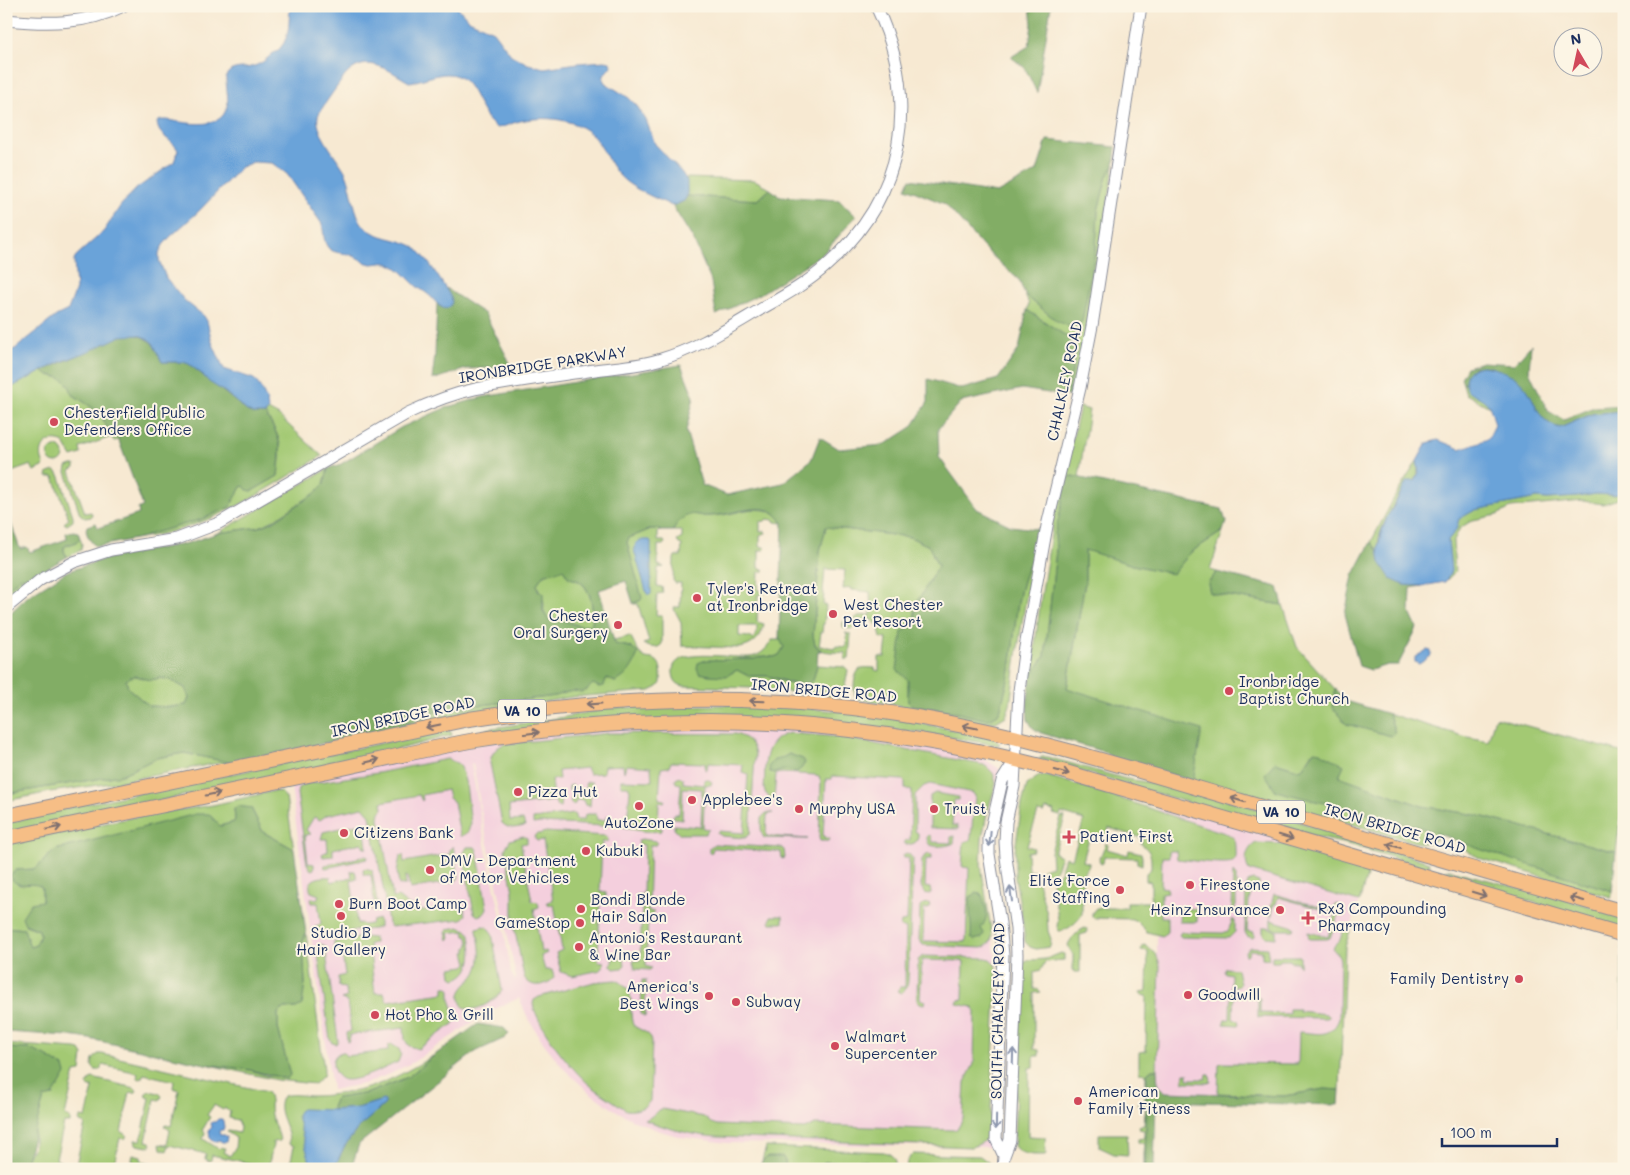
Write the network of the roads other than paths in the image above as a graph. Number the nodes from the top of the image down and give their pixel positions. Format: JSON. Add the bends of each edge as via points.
{"nodes":[{"id":1,"x":123,"y":6,"type":"edge"},
{"id":2,"x":876,"y":6,"type":"edge"},
{"id":3,"x":1141,"y":6,"type":"edge"},
{"id":4,"x":6,"y":20,"type":"edge"},
{"id":5,"x":6,"y":608,"type":"edge"},
{"id":6,"x":1017,"y":737,"type":"junction"},
{"id":7,"x":1015,"y":760,"type":"junction"},
{"id":8,"x":6,"y":816,"type":"edge"},
{"id":9,"x":6,"y":838,"type":"edge"},
{"id":10,"x":1624,"y":912,"type":"edge"},
{"id":11,"x":1624,"y":935,"type":"edge"},
{"id":12,"x":1004,"y":1156,"type":"junction"},
{"id":13,"x":1003,"y":1169,"type":"edge"}],
"edges":[{"from":1,"to":4,"type":"street","via":[[103,15],[66,22]]},
{"from":2,"to":5,"type":"street","name":"IRONBRIDGE PARKWAY","via":[[888,33],[899,76],[901,113],[894,159],[882,195],[866,222],[841,253],[810,279],[720,334],[674,355],[636,364],[474,389],[429,403],[219,524],[177,539],[111,550],[74,562],[40,580]]},
{"from":3,"to":6,"type":"street","name":"CHALKLEY ROAD","via":[[1092,326],[1047,526],[1024,653]]},
{"from":6,"to":7,"type":"street","name":"CHALKLEY ROAD"},
{"from":6,"to":8,"type":"main road","name":"IRON BRIDGE ROAD","number":"VA 10","one_way":true,"via":[[881,711],[783,702],[682,699],[579,705],[469,719]]},
{"from":10,"to":6,"type":"main road","name":"IRON BRIDGE ROAD","number":"VA 10","one_way":true},
{"from":9,"to":7,"type":"main road","number":"VA 10","one_way":true,"via":[[425,750],[514,735],[618,724],[713,721],[842,729],[969,749]]},
{"from":7,"to":11,"type":"main road","number":"VA 10","one_way":true},
{"from":12,"to":7,"type":"street","name":"SOUTH CHALKLEY ROAD","one_way":true,"via":[[1010,1140],[1017,955],[1006,857],[1006,822],[1014,786]]},
{"from":7,"to":12,"type":"street","name":"SOUTH CHALKLEY ROAD","one_way":true,"via":[[1002,781],[989,838],[1002,939],[996,1139]]},
{"from":12,"to":13,"type":"street","name":"SOUTH CHALKLEY ROAD"}]}
